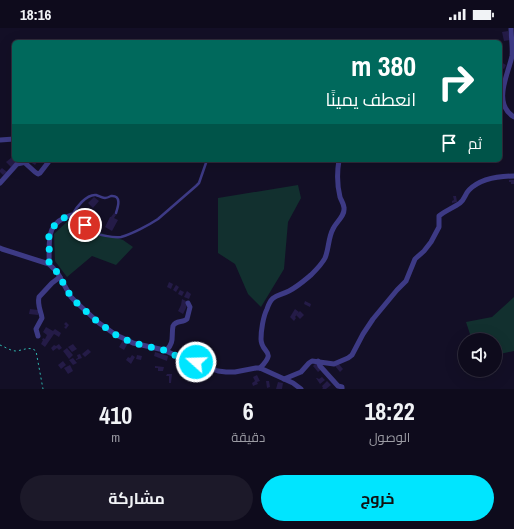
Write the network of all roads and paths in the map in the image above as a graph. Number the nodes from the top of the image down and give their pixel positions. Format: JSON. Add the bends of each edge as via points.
{"nodes":[{"id":1,"x":510,"y":28,"type":"edge"},
{"id":2,"x":514,"y":117,"type":"edge"},
{"id":3,"x":12,"y":139,"type":"edge"},
{"id":4,"x":0,"y":140,"type":"edge"},
{"id":5,"x":24,"y":162,"type":"edge"},
{"id":6,"x":28,"y":162,"type":"edge"},
{"id":7,"x":48,"y":162,"type":"edge"},
{"id":8,"x":205,"y":162,"type":"edge"},
{"id":9,"x":339,"y":162,"type":"edge"},
{"id":10,"x":514,"y":176,"type":"edge"},
{"id":11,"x":0,"y":183,"type":"edge"},
{"id":12,"x":116,"y":213,"type":"dead end"},
{"id":13,"x":72,"y":215,"type":"junction"},
{"id":14,"x":1,"y":251,"type":"edge"},
{"id":15,"x":49,"y":264,"type":"junction"},
{"id":16,"x":60,"y":277,"type":"junction"},
{"id":17,"x":188,"y":303,"type":"dead end"},
{"id":18,"x":38,"y":336,"type":"dead end"},
{"id":19,"x":0,"y":345,"type":"edge"},
{"id":20,"x":166,"y":351,"type":"junction"},
{"id":21,"x":318,"y":361,"type":"junction"},
{"id":22,"x":260,"y":368,"type":"junction"},
{"id":23,"x":284,"y":379,"type":"junction"},
{"id":24,"x":42,"y":389,"type":"edge"},
{"id":25,"x":301,"y":389,"type":"edge"},
{"id":26,"x":342,"y":389,"type":"edge"}],
"edges":[{"from":1,"to":2,"type":"street","via":[[512,55],[502,93],[506,109]]},
{"from":3,"to":4,"type":"street"},
{"from":5,"to":11,"type":"street","via":[[17,164]]},
{"from":6,"to":7,"type":"street","via":[[38,174]]},
{"from":8,"to":13,"type":"lane","via":[[196,186],[158,219],[126,235],[116,237],[97,234]]},
{"from":9,"to":22,"type":"street","via":[[338,185],[344,213],[332,230],[325,260],[300,284],[270,301],[264,316],[261,340],[268,356]]},
{"from":10,"to":21,"type":"street","via":[[496,177],[480,182],[470,189],[462,201],[439,216],[440,225],[431,242],[415,260],[406,281],[373,319],[352,355],[334,364]]},
{"from":12,"to":13,"type":"lane","via":[[118,198],[95,195],[82,201]]},
{"from":13,"to":15,"type":"street","via":[[63,219],[50,231]]},
{"from":14,"to":15,"type":"street"},
{"from":15,"to":16,"type":"street"},
{"from":16,"to":18,"type":"street","via":[[39,297],[42,318],[36,329]]},
{"from":16,"to":20,"type":"street","via":[[71,297],[116,335],[133,343]]},
{"from":17,"to":20,"type":"street","via":[[190,307],[187,319],[176,322],[173,326],[172,343]]},
{"from":19,"to":24,"type":"path","via":[[15,351],[31,348],[36,351]]},
{"from":20,"to":22,"type":"street","via":[[218,371],[236,372]]},
{"from":21,"to":23,"type":"street","via":[[312,361],[301,372]]},
{"from":21,"to":26,"type":"street"},
{"from":22,"to":23,"type":"street"},
{"from":23,"to":25,"type":"street"}]}
